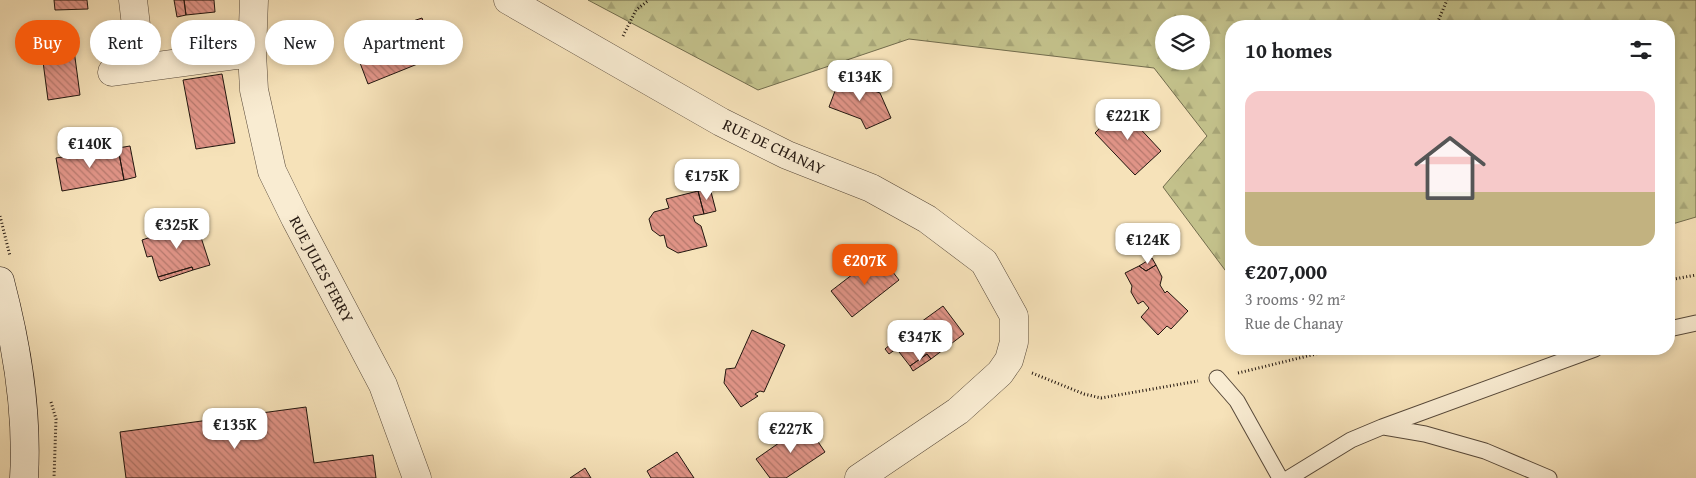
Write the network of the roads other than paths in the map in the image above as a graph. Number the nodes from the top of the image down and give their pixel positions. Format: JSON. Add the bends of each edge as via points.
{"nodes":[{"id":1,"x":133,"y":0,"type":"edge"},
{"id":2,"x":254,"y":0,"type":"edge"},
{"id":3,"x":508,"y":0,"type":"edge"},
{"id":4,"x":253,"y":20,"type":"edge"},
{"id":5,"x":171,"y":64,"type":"edge"},
{"id":6,"x":253,"y":65,"type":"edge"},
{"id":7,"x":141,"y":68,"type":"junction"},
{"id":8,"x":112,"y":72,"type":"dead end"},
{"id":9,"x":0,"y":281,"type":"edge"},
{"id":10,"x":1696,"y":323,"type":"edge"},
{"id":11,"x":1675,"y":328,"type":"edge"},
{"id":12,"x":1579,"y":355,"type":"edge"},
{"id":13,"x":1217,"y":378,"type":"road end"},
{"id":14,"x":1382,"y":427,"type":"junction"},
{"id":15,"x":24,"y":478,"type":"edge"},
{"id":16,"x":417,"y":478,"type":"edge"},
{"id":17,"x":859,"y":478,"type":"edge"},
{"id":18,"x":1280,"y":478,"type":"edge"},
{"id":19,"x":1289,"y":478,"type":"edge"},
{"id":20,"x":1549,"y":478,"type":"edge"}],
"edges":[{"from":1,"to":7,"type":"street"},
{"from":2,"to":4,"type":"street","name":"RUE JULES FERRY"},
{"from":3,"to":17,"type":"street","name":"RUE DE CHANAY","via":[[729,126],[788,155],[872,188],[927,219],[984,262],[1014,316],[1014,342],[1009,360],[1000,373],[958,411]]},
{"from":5,"to":7,"type":"street"},
{"from":6,"to":16,"type":"street","name":"RUE JULES FERRY","via":[[254,90],[272,171],[383,385]]},
{"from":7,"to":8,"type":"street"},
{"from":9,"to":15,"type":"street","via":[[17,357],[24,409]]},
{"from":10,"to":11,"type":"lane"},
{"from":12,"to":14,"type":"lane"},
{"from":13,"to":18,"type":"lane","via":[[1237,401]]},
{"from":14,"to":19,"type":"lane","via":[[1351,440]]},
{"from":14,"to":20,"type":"lane","via":[[1425,434],[1486,451]]}]}
